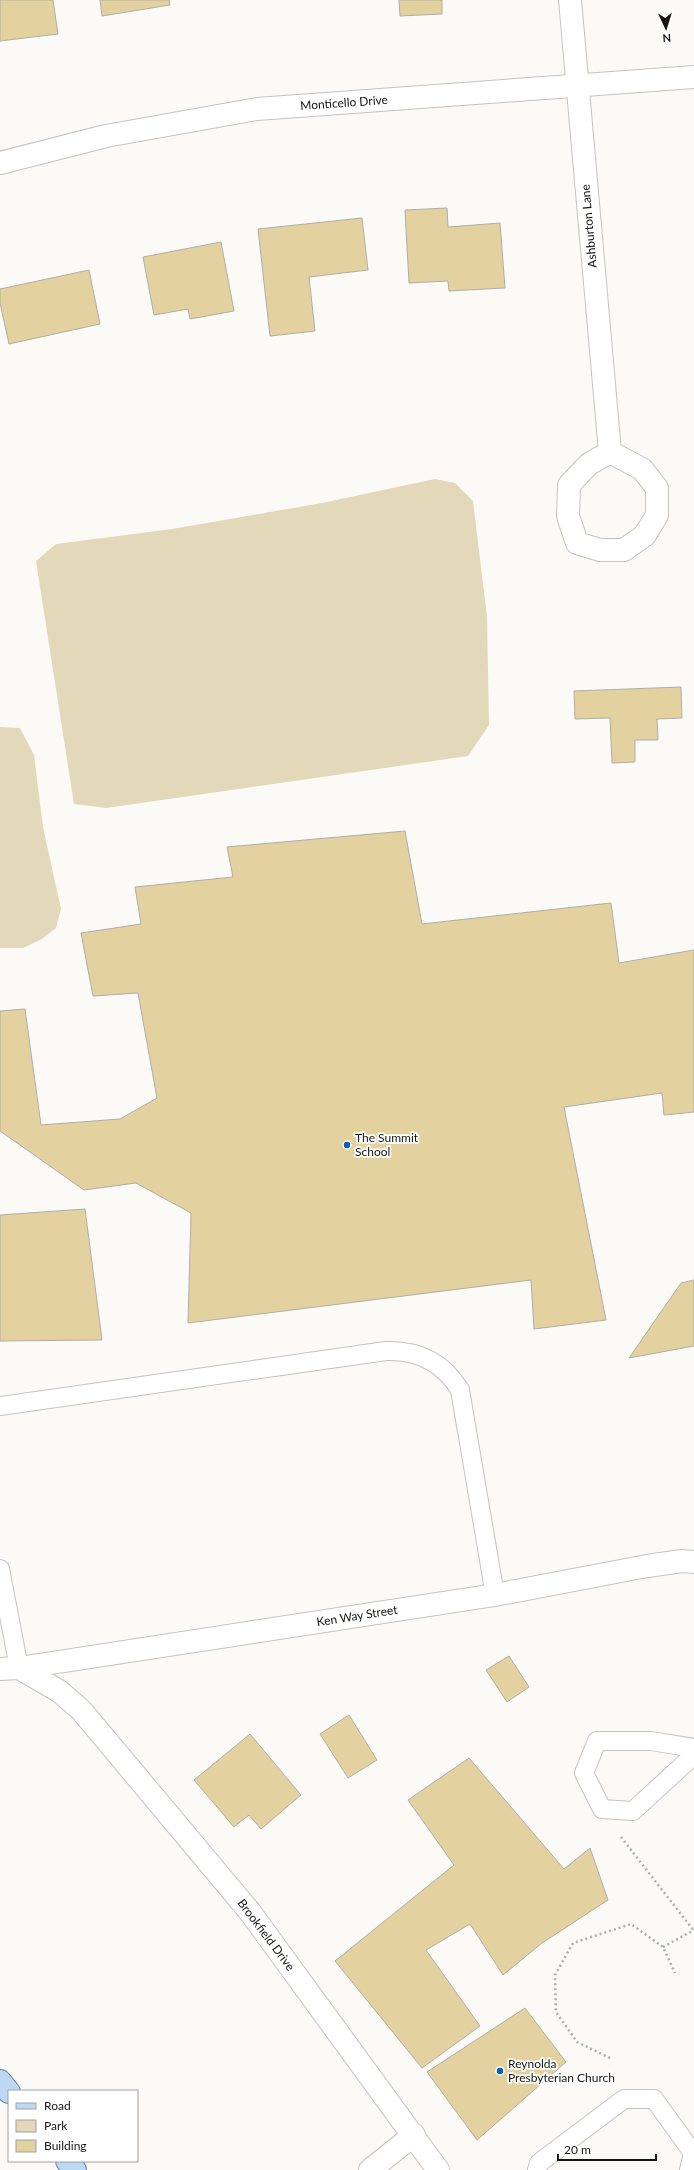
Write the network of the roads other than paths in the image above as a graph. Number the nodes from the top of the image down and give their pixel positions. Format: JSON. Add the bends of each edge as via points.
{"nodes":[{"id":1,"x":570,"y":0,"type":"edge"},
{"id":2,"x":694,"y":77,"type":"edge"},
{"id":3,"x":577,"y":86,"type":"junction"},
{"id":4,"x":0,"y":163,"type":"edge"},
{"id":5,"x":610,"y":452,"type":"junction"},
{"id":6,"x":5,"y":1407,"type":"edge"},
{"id":7,"x":694,"y":1562,"type":"edge"},
{"id":8,"x":0,"y":1569,"type":"edge"},
{"id":9,"x":495,"y":1595,"type":"junction"},
{"id":10,"x":10,"y":1669,"type":"edge"},
{"id":11,"x":694,"y":1748,"type":"edge"},
{"id":12,"x":694,"y":1755,"type":"edge"},
{"id":13,"x":0,"y":2081,"type":"edge"},
{"id":14,"x":8,"y":2091,"type":"edge"},
{"id":15,"x":414,"y":2135,"type":"junction"},
{"id":16,"x":68,"y":2162,"type":"edge"},
{"id":17,"x":75,"y":2170,"type":"edge"},
{"id":18,"x":370,"y":2170,"type":"edge"},
{"id":19,"x":438,"y":2170,"type":"edge"},
{"id":20,"x":537,"y":2170,"type":"edge"},
{"id":21,"x":689,"y":2170,"type":"edge"}],
"edges":[{"from":1,"to":3,"type":"street","name":"Ashburton Lane"},
{"from":2,"to":3,"type":"street","name":"Monticello Drive"},
{"from":3,"to":4,"type":"street","name":"Monticello Drive","via":[[257,109],[106,136]]},
{"from":3,"to":5,"type":"street","name":"Ashburton Lane"},
{"from":5,"to":5,"type":"street","via":[[642,469],[657,488],[657,515],[645,535],[624,550],[600,550],[577,543],[568,516],[569,485],[589,464]]},
{"from":6,"to":9,"type":"lane","via":[[386,1350],[403,1350],[424,1357],[436,1362],[452,1377],[460,1390]]},
{"from":7,"to":9,"type":"street","name":"Ken Way Street","via":[[647,1566]]},
{"from":8,"to":10,"type":"lane"},
{"from":9,"to":10,"type":"street","name":"Ken Way Street"},
{"from":10,"to":15,"type":"street","name":"Brookfield Drive","via":[[59,1691],[81,1710],[250,1912]]},
{"from":11,"to":12,"type":"lane","via":[[651,1741],[597,1741],[584,1773],[602,1809],[633,1811]]},
{"from":13,"to":14,"type":"main road"},
{"from":15,"to":18,"type":"street"},
{"from":15,"to":19,"type":"street","name":"Brookfield Drive"},
{"from":16,"to":17,"type":"main road"},
{"from":20,"to":21,"type":"lane","via":[[539,2163],[545,2158],[624,2099],[654,2099],[693,2153]]}]}
